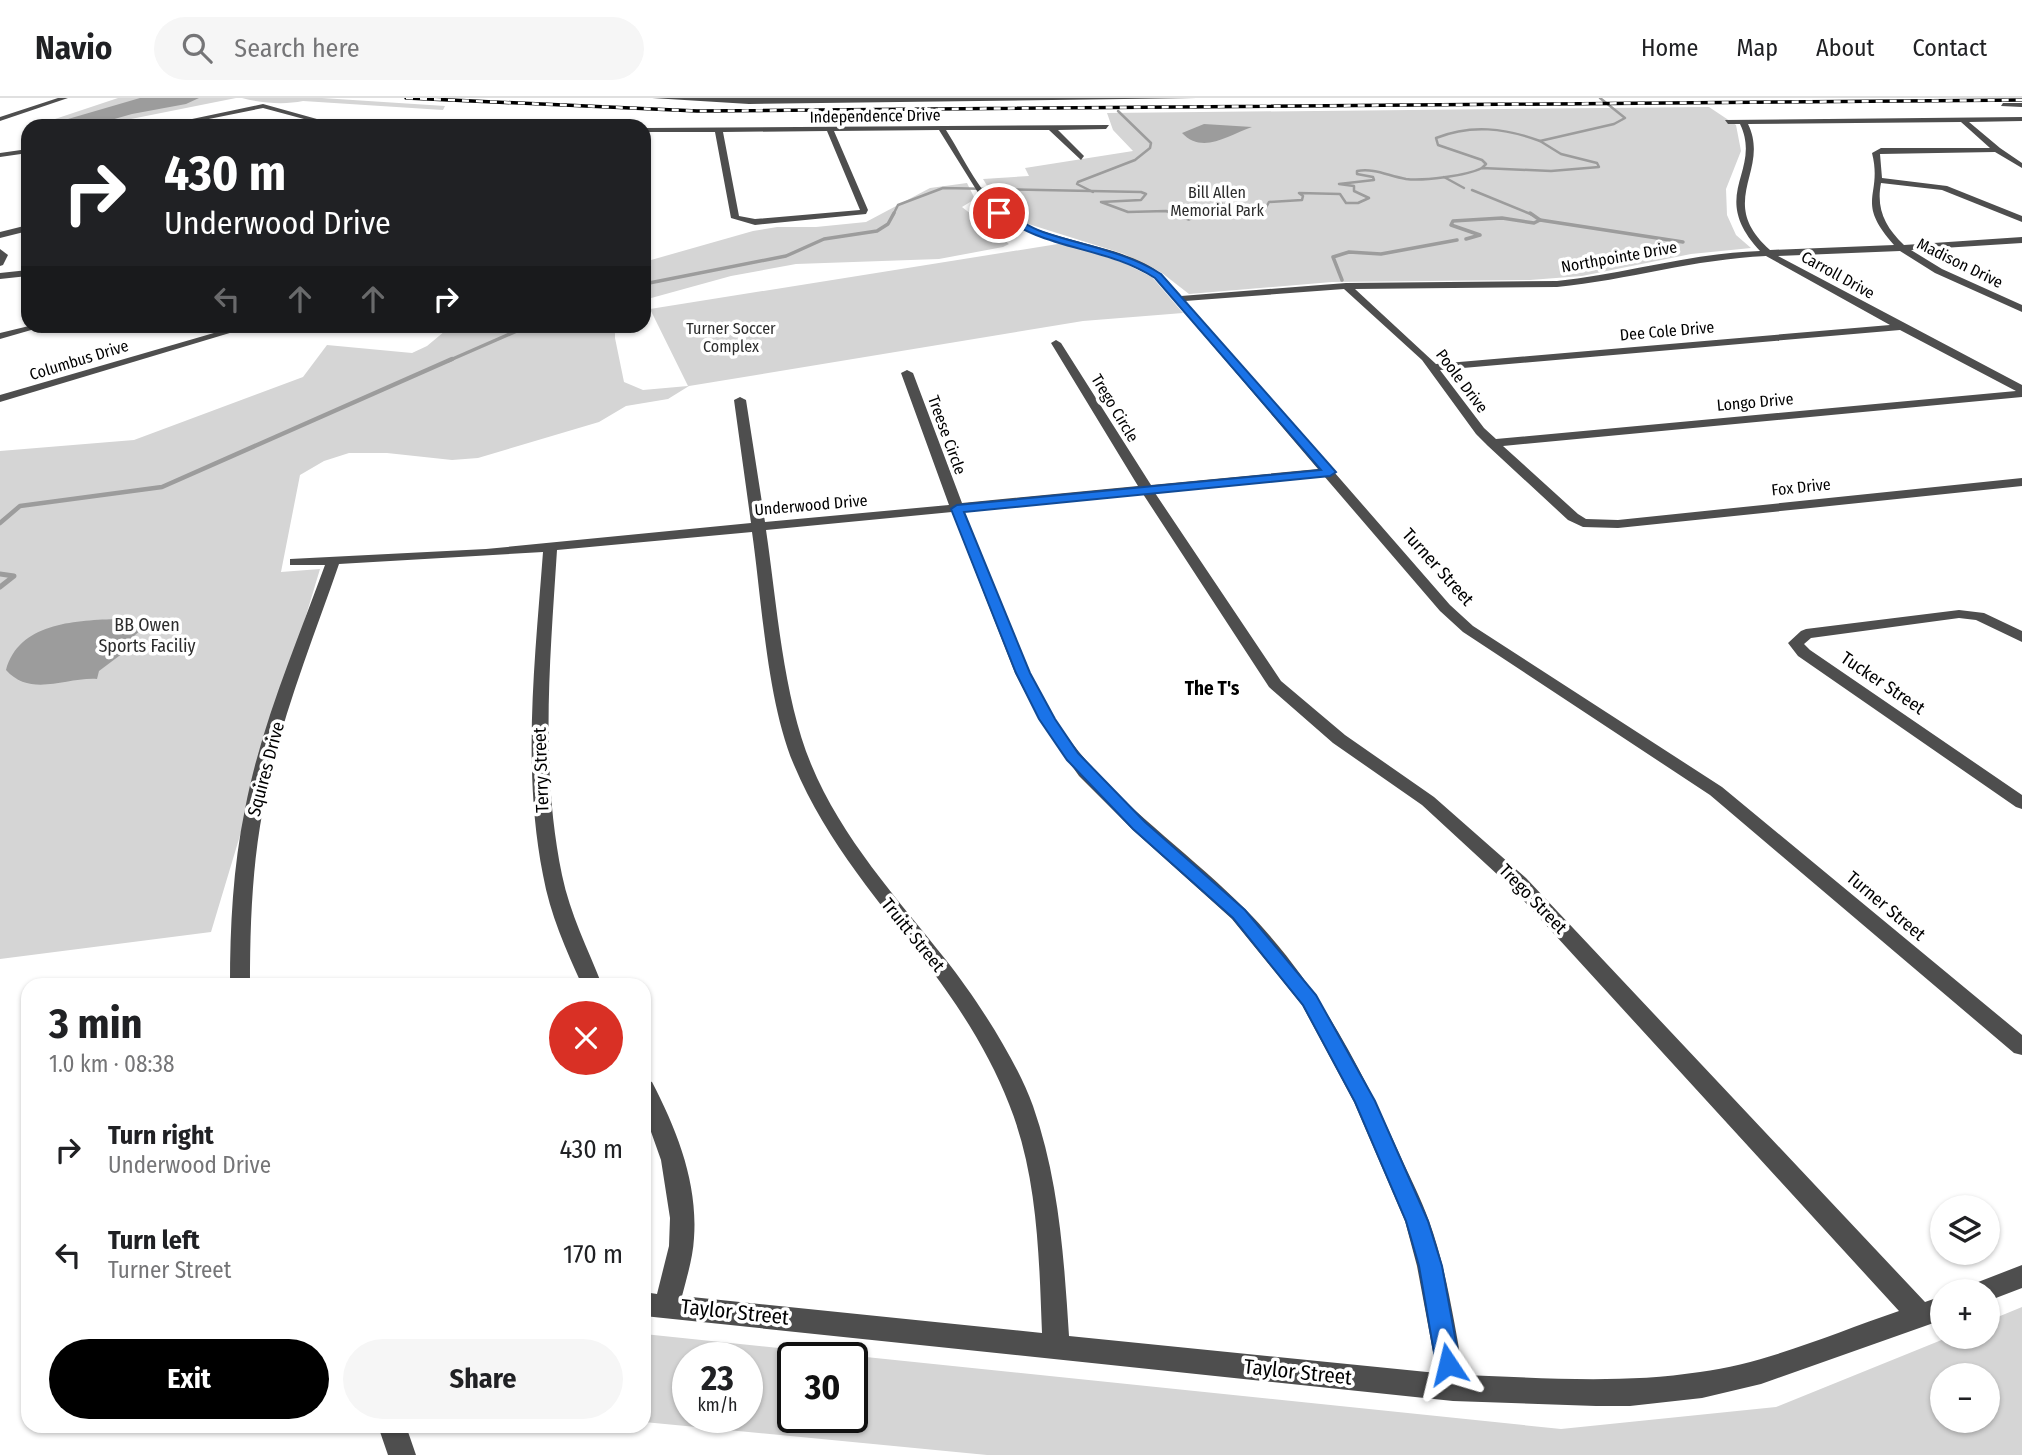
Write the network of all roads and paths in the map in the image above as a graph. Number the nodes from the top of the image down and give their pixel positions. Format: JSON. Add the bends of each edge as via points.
{"nodes":[{"id":1,"x":65,"y":98,"type":"edge"},
{"id":2,"x":655,"y":98,"type":"edge"},
{"id":3,"x":1193,"y":98,"type":"edge"},
{"id":4,"x":685,"y":99,"type":"edge"},
{"id":5,"x":838,"y":99,"type":"edge"},
{"id":6,"x":893,"y":99,"type":"edge"},
{"id":7,"x":1167,"y":99,"type":"edge"},
{"id":8,"x":715,"y":100,"type":"edge"},
{"id":9,"x":2022,"y":105,"type":"edge"},
{"id":10,"x":2022,"y":117,"type":"edge"},
{"id":11,"x":0,"y":119,"type":"edge"},
{"id":12,"x":198,"y":119,"type":"edge"},
{"id":13,"x":312,"y":119,"type":"edge"},
{"id":14,"x":1963,"y":120,"type":"junction"},
{"id":15,"x":1728,"y":122,"type":"dead end"},
{"id":16,"x":1743,"y":122,"type":"junction"},
{"id":17,"x":1107,"y":127,"type":"dead end"},
{"id":18,"x":1052,"y":128,"type":"junction"},
{"id":19,"x":942,"y":129,"type":"junction"},
{"id":20,"x":651,"y":130,"type":"edge"},
{"id":21,"x":719,"y":131,"type":"junction"},
{"id":22,"x":830,"y":131,"type":"junction"},
{"id":23,"x":1997,"y":150,"type":"junction"},
{"id":24,"x":21,"y":152,"type":"edge"},
{"id":25,"x":0,"y":155,"type":"edge"},
{"id":26,"x":1082,"y":158,"type":"dead end"},
{"id":27,"x":2022,"y":166,"type":"edge"},
{"id":28,"x":1879,"y":180,"type":"junction"},
{"id":29,"x":2022,"y":219,"type":"edge"},
{"id":30,"x":21,"y":230,"type":"edge"},
{"id":31,"x":0,"y":235,"type":"edge"},
{"id":32,"x":2022,"y":240,"type":"edge"},
{"id":33,"x":1899,"y":248,"type":"junction"},
{"id":34,"x":0,"y":252,"type":"edge"},
{"id":35,"x":1766,"y":252,"type":"junction"},
{"id":36,"x":0,"y":263,"type":"edge"},
{"id":37,"x":21,"y":274,"type":"edge"},
{"id":38,"x":0,"y":276,"type":"edge"},
{"id":39,"x":1346,"y":286,"type":"junction"},
{"id":40,"x":1179,"y":299,"type":"junction"},
{"id":41,"x":2022,"y":309,"type":"edge"},
{"id":42,"x":1902,"y":327,"type":"junction"},
{"id":43,"x":21,"y":331,"type":"edge"},
{"id":44,"x":224,"y":333,"type":"edge"},
{"id":45,"x":0,"y":337,"type":"edge"},
{"id":46,"x":1056,"y":343,"type":"dead end"},
{"id":47,"x":1435,"y":367,"type":"junction"},
{"id":48,"x":907,"y":373,"type":"dead end"},
{"id":49,"x":2022,"y":392,"type":"edge"},
{"id":50,"x":0,"y":399,"type":"edge"},
{"id":51,"x":740,"y":400,"type":"dead end"},
{"id":52,"x":1492,"y":443,"type":"junction"},
{"id":53,"x":1330,"y":472,"type":"junction"},
{"id":54,"x":2022,"y":482,"type":"edge"},
{"id":55,"x":1147,"y":490,"type":"junction"},
{"id":56,"x":957,"y":509,"type":"junction"},
{"id":57,"x":1583,"y":523,"type":"joint"},
{"id":58,"x":757,"y":527,"type":"junction"},
{"id":59,"x":550,"y":547,"type":"junction"},
{"id":60,"x":333,"y":561,"type":"junction"},
{"id":61,"x":295,"y":562,"type":"dead end"},
{"id":62,"x":2022,"y":637,"type":"edge"},
{"id":63,"x":2022,"y":803,"type":"edge"},
{"id":64,"x":240,"y":978,"type":"edge"},
{"id":65,"x":588,"y":978,"type":"edge"},
{"id":66,"x":2022,"y":1047,"type":"edge"},
{"id":67,"x":651,"y":1102,"type":"edge"},
{"id":68,"x":2022,"y":1276,"type":"edge"},
{"id":69,"x":2000,"y":1285,"type":"edge"},
{"id":70,"x":656,"y":1305,"type":"edge"},
{"id":71,"x":1930,"y":1310,"type":"edge"},
{"id":72,"x":1930,"y":1313,"type":"edge"},
{"id":73,"x":1056,"y":1345,"type":"junction"},
{"id":74,"x":1453,"y":1388,"type":"junction"},
{"id":75,"x":394,"y":1433,"type":"edge"},
{"id":76,"x":402,"y":1455,"type":"edge"}],
"edges":[{"from":1,"to":11,"type":"street"},
{"from":2,"to":4,"type":"street"},
{"from":3,"to":7,"type":"street"},
{"from":4,"to":8,"type":"street"},
{"from":5,"to":6,"type":"street"},
{"from":5,"to":8,"type":"street"},
{"from":6,"to":7,"type":"street"},
{"from":9,"to":10,"type":"street","via":[[2003,105]]},
{"from":10,"to":14,"type":"street"},
{"from":12,"to":13,"type":"street","via":[[263,106]]},
{"from":14,"to":16,"type":"street"},
{"from":14,"to":23,"type":"street"},
{"from":15,"to":16,"type":"street"},
{"from":16,"to":35,"type":"street","name":"Carroll Drive","via":[[1752,153],[1739,187],[1738,206]]},
{"from":17,"to":18,"type":"street","name":"Independence Drive"},
{"from":18,"to":19,"type":"street","name":"Independence Drive"},
{"from":18,"to":26,"type":"street"},
{"from":19,"to":22,"type":"street","name":"Independence Drive"},
{"from":19,"to":40,"type":"street","name":"Turner Street","via":[[999,213],[1026,228],[1144,267]]},
{"from":20,"to":21,"type":"street","name":"Independence Drive"},
{"from":21,"to":22,"type":"street","name":"Independence Drive"},
{"from":21,"to":22,"type":"street","via":[[736,218],[755,222],[857,215],[864,210]]},
{"from":23,"to":27,"type":"street"},
{"from":23,"to":28,"type":"street","name":"Madison Drive","via":[[1881,150],[1876,153],[1881,166]]},
{"from":24,"to":25,"type":"street"},
{"from":28,"to":29,"type":"street","via":[[1944,188]]},
{"from":28,"to":33,"type":"street","name":"Madison Drive","via":[[1875,209]]},
{"from":30,"to":31,"type":"street"},
{"from":32,"to":33,"type":"street","name":"Northpointe Drive"},
{"from":33,"to":35,"type":"street","name":"Northpointe Drive"},
{"from":33,"to":41,"type":"street","name":"Madison Drive"},
{"from":34,"to":36,"type":"street"},
{"from":35,"to":39,"type":"street","name":"Northpointe Drive","via":[[1557,284]]},
{"from":35,"to":42,"type":"street","name":"Carroll Drive"},
{"from":37,"to":38,"type":"street"},
{"from":39,"to":40,"type":"street","name":"Northpointe Drive"},
{"from":39,"to":47,"type":"street","name":"Poole Drive"},
{"from":40,"to":53,"type":"street","name":"Turner Street"},
{"from":42,"to":47,"type":"street","name":"Dee Cole Drive"},
{"from":42,"to":49,"type":"street","name":"Carroll Drive"},
{"from":43,"to":45,"type":"street"},
{"from":44,"to":50,"type":"street","name":"Columbus Drive"},
{"from":46,"to":55,"type":"street","name":"Trego Circle"},
{"from":47,"to":52,"type":"street","name":"Poole Drive","via":[[1457,403]]},
{"from":48,"to":56,"type":"street","name":"Treese Circle"},
{"from":49,"to":52,"type":"street","name":"Longo Drive"},
{"from":51,"to":58,"type":"street","name":"Truitt Street"},
{"from":52,"to":57,"type":"street","name":"Poole Drive"},
{"from":53,"to":55,"type":"street","name":"Underwood Drive"},
{"from":53,"to":66,"type":"street","name":"Turner Street","via":[[1468,629],[1716,791]]},
{"from":54,"to":57,"type":"street","name":"Fox Drive","via":[[1618,524]]},
{"from":55,"to":56,"type":"street","name":"Underwood Drive"},
{"from":55,"to":71,"type":"street","name":"Trego Street","via":[[1275,684],[1339,739],[1428,801],[1519,883]]},
{"from":56,"to":58,"type":"street","name":"Underwood Drive"},
{"from":56,"to":74,"type":"street","name":"Treese Circle","via":[[1023,673],[1072,757],[1139,826],[1239,914],[1310,1000],[1365,1101],[1417,1221]]},
{"from":58,"to":59,"type":"street","name":"Underwood Drive"},
{"from":58,"to":73,"type":"street","name":"Truitt Street","via":[[784,702],[802,764],[833,825],[986,1035],[1021,1104],[1041,1177],[1051,1247]]},
{"from":59,"to":60,"type":"street","name":"Underwood Drive"},
{"from":59,"to":65,"type":"street","name":"Terry Street","via":[[539,789],[550,875]]},
{"from":60,"to":61,"type":"street","name":"Underwood Drive"},
{"from":60,"to":64,"type":"street","name":"Squires Drive","via":[[264,766],[248,839],[239,921]]},
{"from":62,"to":63,"type":"street","name":"Tucker Street","via":[[1979,615],[1959,614],[1806,634],[1796,643],[1804,653]]},
{"from":67,"to":70,"type":"street","via":[[663,1126],[679,1187],[682,1237]]},
{"from":68,"to":69,"type":"street"},
{"from":70,"to":73,"type":"street","name":"Taylor Street"},
{"from":72,"to":74,"type":"street","name":"Taylor Street","via":[[1761,1371],[1702,1385],[1630,1393]]},
{"from":73,"to":74,"type":"street","name":"Taylor Street"},
{"from":75,"to":76,"type":"street"}]}
